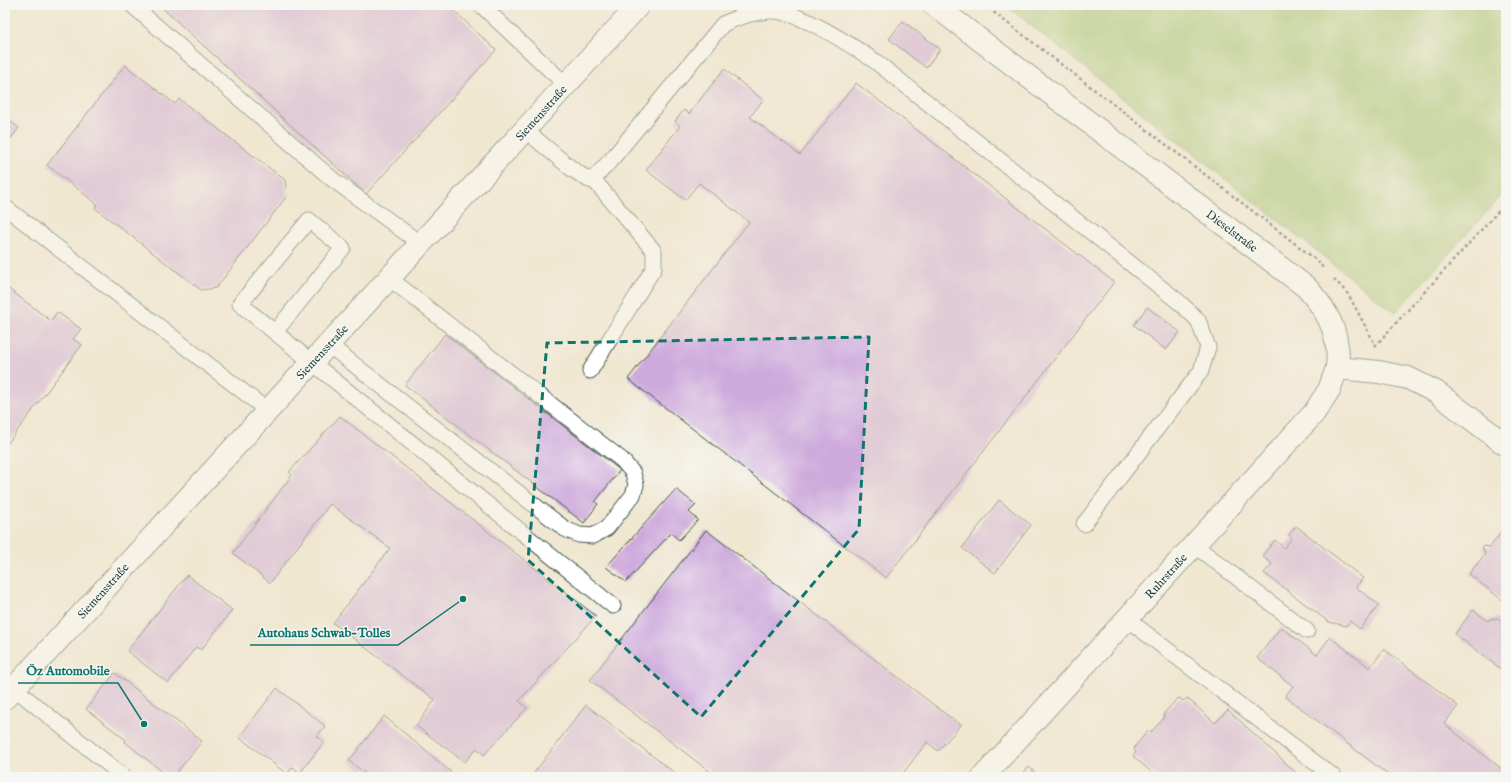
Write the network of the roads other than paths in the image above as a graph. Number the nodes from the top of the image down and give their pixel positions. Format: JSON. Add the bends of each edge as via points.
{"nodes":[{"id":1,"x":132,"y":5,"type":"edge"},
{"id":2,"x":481,"y":5,"type":"edge"},
{"id":3,"x":639,"y":5,"type":"edge"},
{"id":4,"x":934,"y":5,"type":"edge"},
{"id":5,"x":566,"y":86,"type":"junction"},
{"id":6,"x":525,"y":130,"type":"junction"},
{"id":7,"x":593,"y":179,"type":"junction"},
{"id":8,"x":5,"y":207,"type":"edge"},
{"id":9,"x":421,"y":244,"type":"junction"},
{"id":10,"x":389,"y":278,"type":"junction"},
{"id":11,"x":274,"y":332,"type":"junction"},
{"id":12,"x":329,"y":345,"type":"junction"},
{"id":13,"x":312,"y":363,"type":"junction"},
{"id":14,"x":1337,"y":368,"type":"junction"},
{"id":15,"x":590,"y":371,"type":"dead end"},
{"id":16,"x":268,"y":411,"type":"junction"},
{"id":17,"x":1506,"y":445,"type":"edge"},
{"id":18,"x":1084,"y":524,"type":"dead end"},
{"id":19,"x":1194,"y":545,"type":"junction"},
{"id":20,"x":612,"y":606,"type":"dead end"},
{"id":21,"x":1127,"y":619,"type":"junction"},
{"id":22,"x":1307,"y":631,"type":"dead end"},
{"id":23,"x":10,"y":693,"type":"edge"},
{"id":24,"x":124,"y":777,"type":"edge"},
{"id":25,"x":983,"y":777,"type":"edge"},
{"id":26,"x":1334,"y":777,"type":"edge"}],
"edges":[{"from":1,"to":9,"type":"lane","via":[[332,179]]},
{"from":2,"to":5,"type":"lane"},
{"from":3,"to":5,"type":"street","name":"Siemensstraße"},
{"from":4,"to":14,"type":"street","name":"Dieselstraße","via":[[1306,287],[1321,304],[1332,326],[1338,347]]},
{"from":5,"to":6,"type":"street","name":"Siemensstraße"},
{"from":6,"to":7,"type":"lane","via":[[572,168],[589,180]]},
{"from":6,"to":9,"type":"street","name":"Siemensstraße"},
{"from":7,"to":15,"type":"lane","via":[[654,250],[654,268]]},
{"from":7,"to":18,"type":"lane","via":[[723,24],[742,16],[771,10],[791,13],[842,39],[875,61],[1179,302],[1198,320],[1208,347],[1202,372]]},
{"from":8,"to":16,"type":"lane"},
{"from":9,"to":10,"type":"street","name":"Siemensstraße"},
{"from":10,"to":12,"type":"street","name":"Siemensstraße"},
{"from":10,"to":12,"type":"lane","via":[[622,460],[633,473],[636,485],[633,495],[607,528],[593,536],[579,535],[565,529]]},
{"from":11,"to":11,"type":"lane","via":[[343,248],[309,220],[240,304]]},
{"from":11,"to":13,"type":"lane"},
{"from":12,"to":13,"type":"street","name":"Siemensstraße"},
{"from":13,"to":16,"type":"street","name":"Siemensstraße"},
{"from":13,"to":20,"type":"lane"},
{"from":14,"to":17,"type":"street","via":[[1408,378],[1436,392]]},
{"from":14,"to":19,"type":"street","name":"Ruhrstraße","via":[[1329,390],[1314,413]]},
{"from":16,"to":23,"type":"street","name":"Siemensstraße"},
{"from":19,"to":21,"type":"street","name":"Ruhrstraße"},
{"from":19,"to":22,"type":"lane"},
{"from":21,"to":25,"type":"street","name":"Ruhrstraße"},
{"from":21,"to":26,"type":"lane"},
{"from":23,"to":24,"type":"lane"}]}
